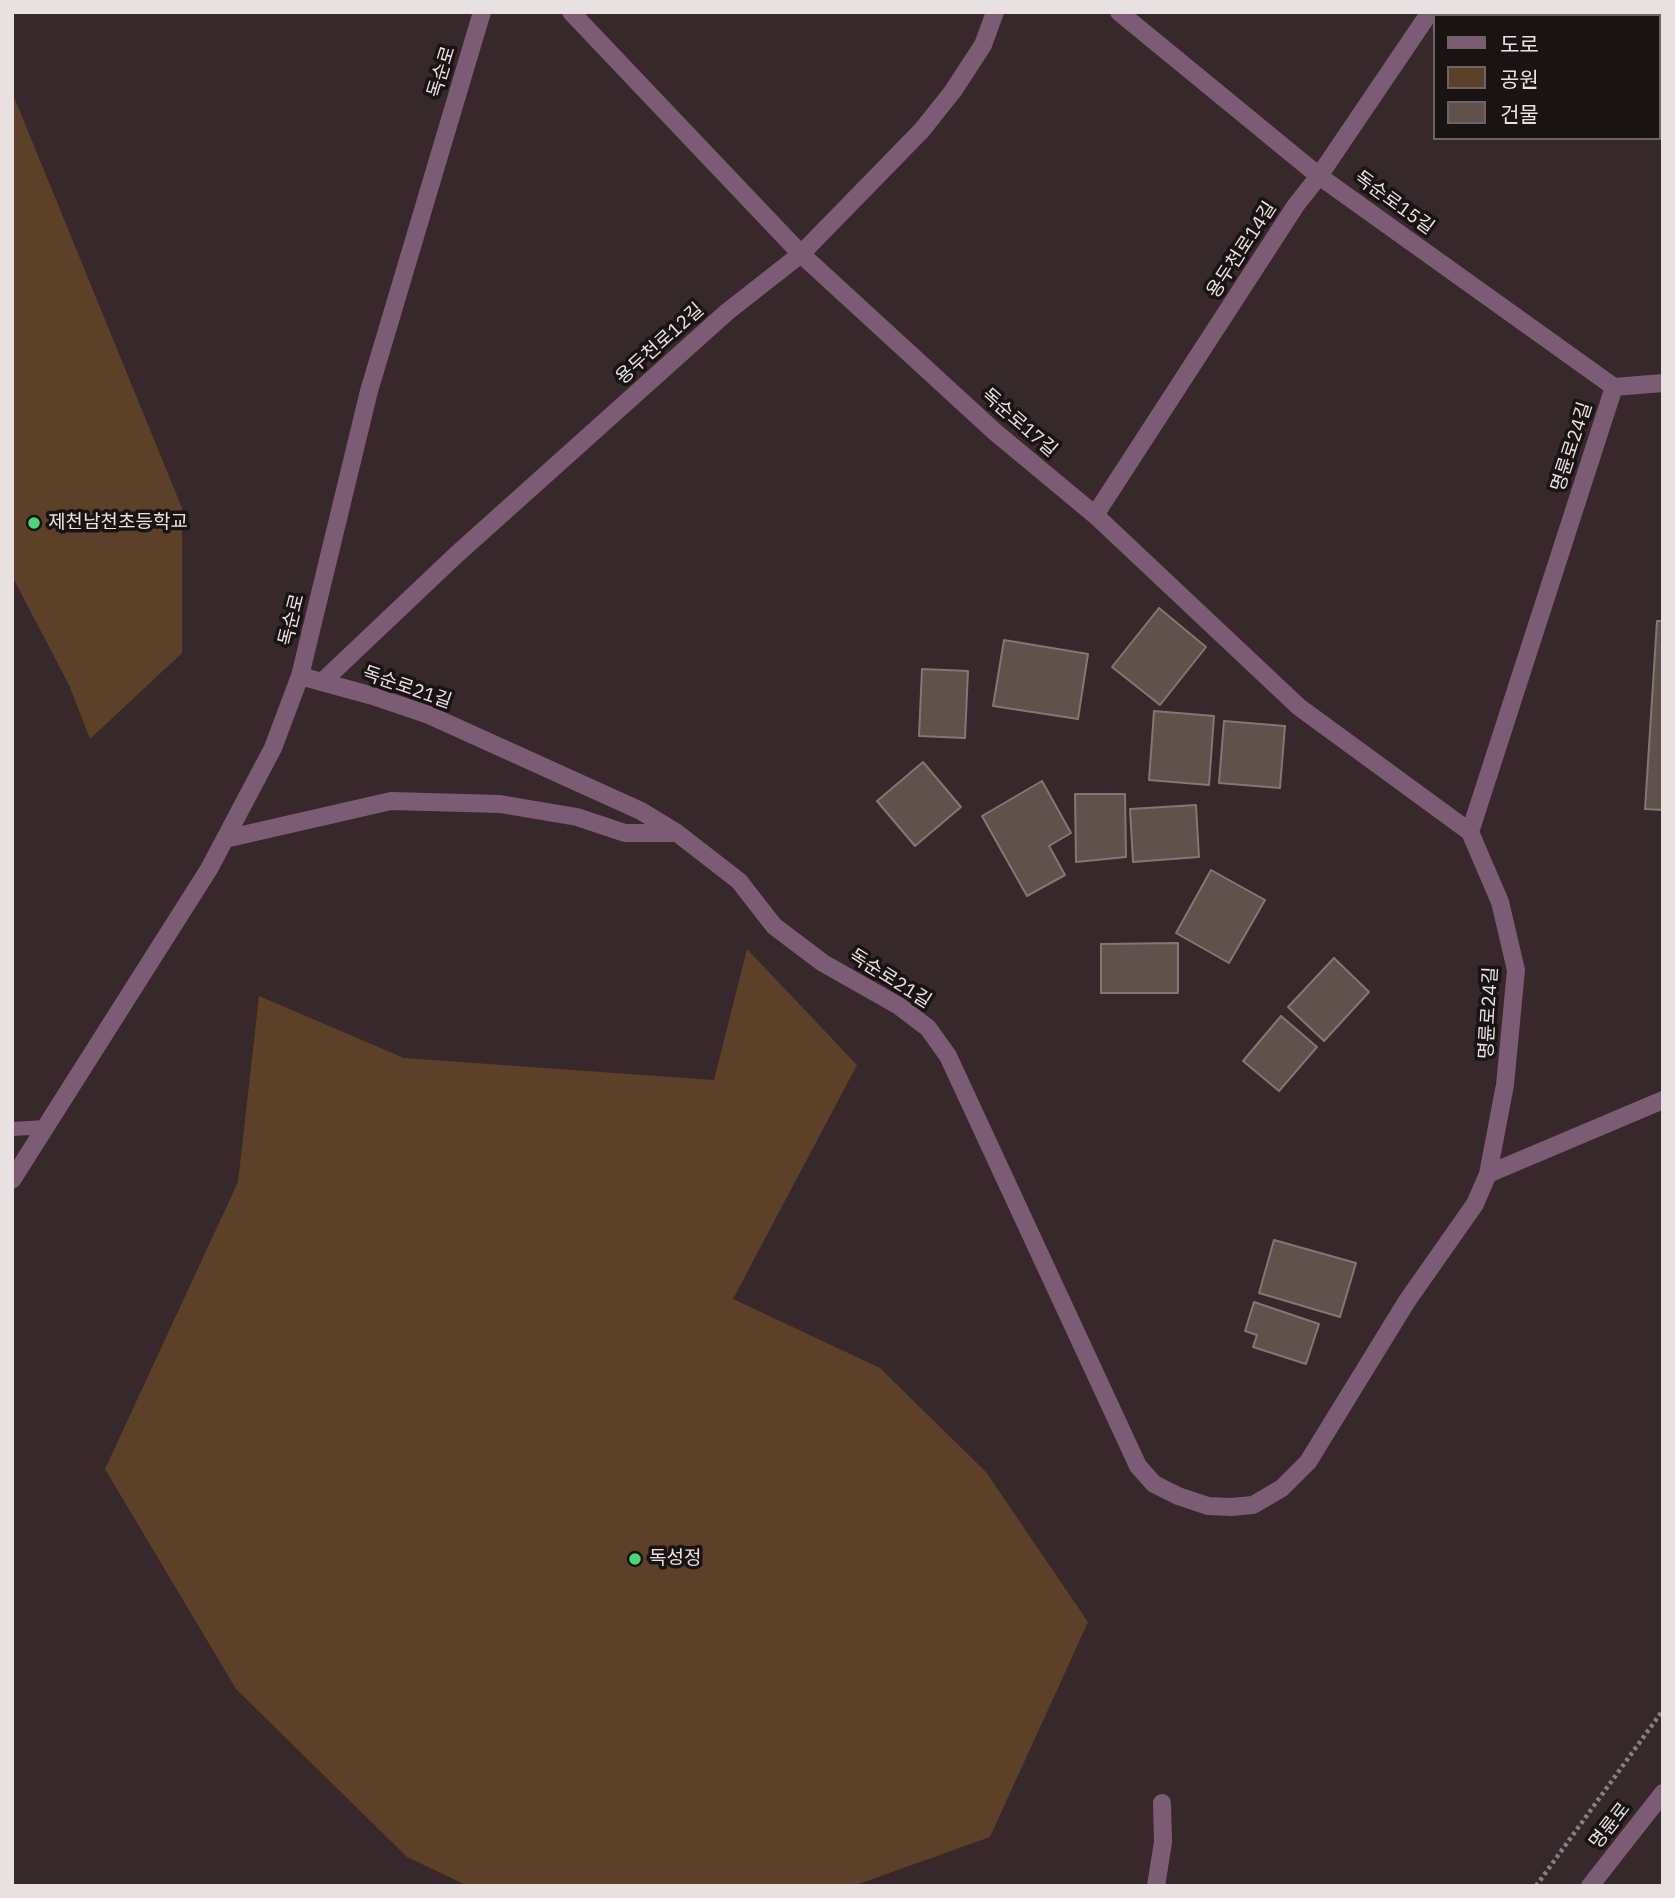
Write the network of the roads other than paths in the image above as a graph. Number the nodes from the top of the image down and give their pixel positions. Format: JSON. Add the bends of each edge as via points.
{"nodes":[{"id":1,"x":571,"y":12,"type":"edge"},
{"id":2,"x":995,"y":12,"type":"edge"},
{"id":3,"x":1119,"y":12,"type":"edge"},
{"id":4,"x":1430,"y":12,"type":"edge"},
{"id":5,"x":476,"y":15,"type":"edge"},
{"id":6,"x":1319,"y":176,"type":"junction"},
{"id":7,"x":801,"y":254,"type":"junction"},
{"id":8,"x":1663,"y":383,"type":"edge"},
{"id":9,"x":1614,"y":387,"type":"junction"},
{"id":10,"x":1095,"y":515,"type":"junction"},
{"id":11,"x":300,"y":676,"type":"junction"},
{"id":12,"x":322,"y":682,"type":"junction"},
{"id":13,"x":1470,"y":832,"type":"junction"},
{"id":14,"x":677,"y":833,"type":"junction"},
{"id":15,"x":225,"y":839,"type":"junction"},
{"id":16,"x":1663,"y":1100,"type":"edge"},
{"id":17,"x":47,"y":1126,"type":"junction"},
{"id":18,"x":12,"y":1129,"type":"edge"},
{"id":19,"x":1488,"y":1174,"type":"junction"},
{"id":20,"x":12,"y":1181,"type":"edge"},
{"id":21,"x":1253,"y":1505,"type":"joint"},
{"id":22,"x":1663,"y":1793,"type":"edge"},
{"id":23,"x":1162,"y":1803,"type":"dead end"},
{"id":24,"x":1156,"y":1886,"type":"edge"},
{"id":25,"x":1590,"y":1886,"type":"edge"}],
"edges":[{"from":1,"to":7,"type":"street","name":"독순로17길"},
{"from":2,"to":7,"type":"street","name":"용두천로12길","via":[[983,45],[922,130]]},
{"from":3,"to":6,"type":"street","name":"독순로15길"},
{"from":4,"to":6,"type":"street","name":"용두천로14길"},
{"from":5,"to":11,"type":"street","name":"독순로","via":[[369,391]]},
{"from":6,"to":9,"type":"street","name":"독순로15길"},
{"from":6,"to":10,"type":"street","name":"용두천로14길"},
{"from":7,"to":10,"type":"street","name":"독순로17길","via":[[995,432]]},
{"from":7,"to":12,"type":"street","name":"용두천로12길","via":[[654,377]]},
{"from":8,"to":9,"type":"street"},
{"from":9,"to":13,"type":"street","name":"명륜로24길"},
{"from":10,"to":13,"type":"street","name":"독순로17길","via":[[1298,707]]},
{"from":11,"to":12,"type":"street","name":"독순로21길"},
{"from":11,"to":15,"type":"street","name":"독순로","via":[[273,747]]},
{"from":12,"to":14,"type":"street","name":"독순로21길","via":[[429,715],[641,811]]},
{"from":13,"to":19,"type":"street","name":"명륜로24길","via":[[1500,902],[1516,970],[1505,1085]]},
{"from":14,"to":15,"type":"street","via":[[625,833],[577,817],[500,804],[391,801]]},
{"from":14,"to":21,"type":"street","name":"독순로21길","via":[[738,881],[774,926],[823,963],[928,1028],[948,1056],[1138,1466],[1154,1485],[1178,1496],[1208,1506]]},
{"from":15,"to":17,"type":"street","name":"독순로"},
{"from":16,"to":19,"type":"street"},
{"from":17,"to":18,"type":"lane"},
{"from":17,"to":20,"type":"street","name":"독순로"},
{"from":19,"to":21,"type":"street","name":"명륜로24길","via":[[1475,1204],[1407,1301],[1308,1462],[1282,1488]]},
{"from":22,"to":25,"type":"street","name":"명륜로"},
{"from":23,"to":24,"type":"street","via":[[1163,1842]]}]}
